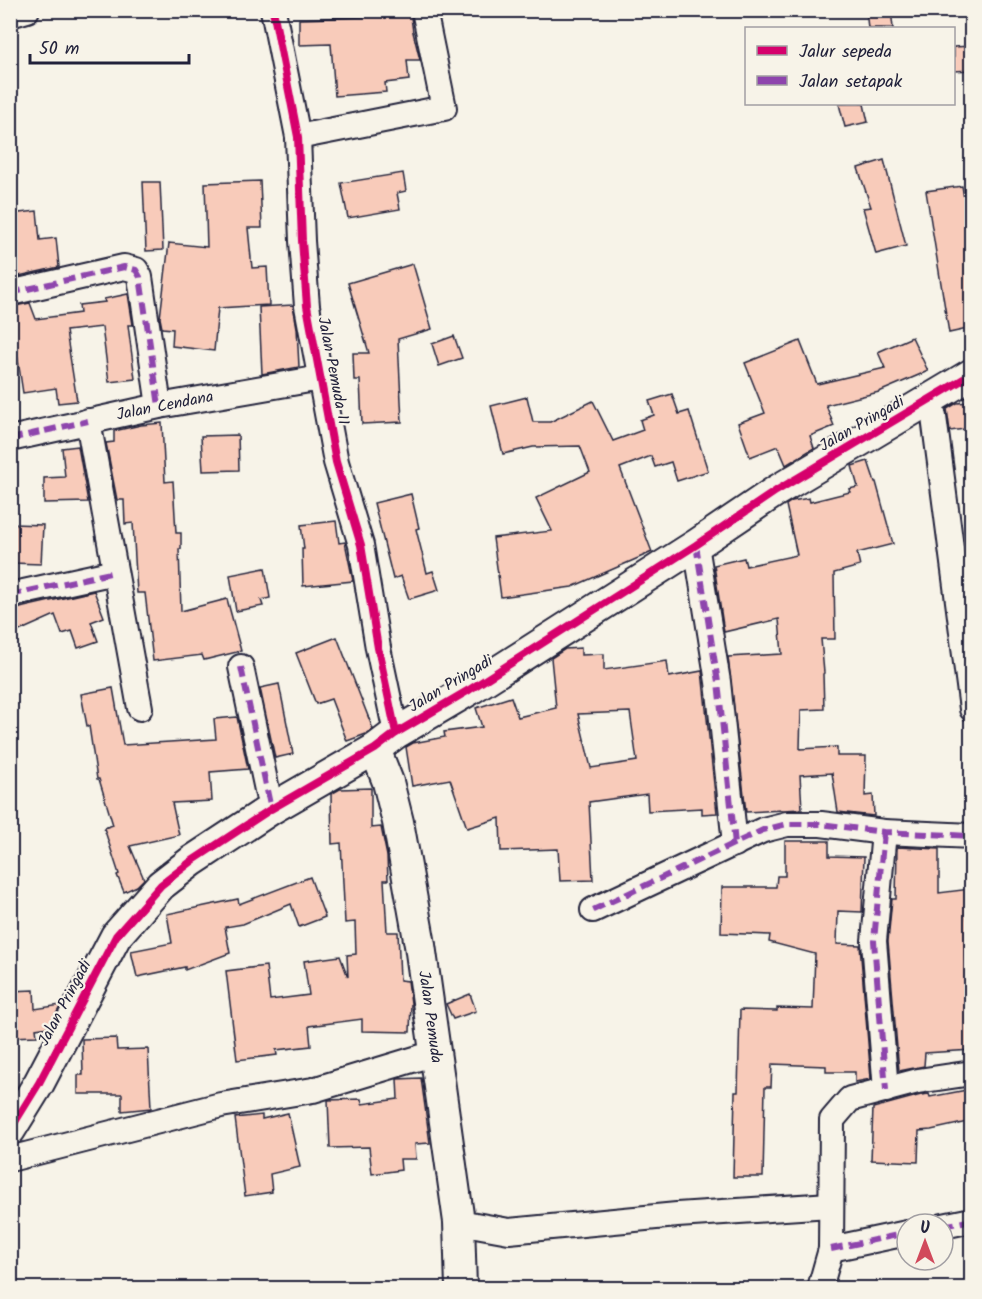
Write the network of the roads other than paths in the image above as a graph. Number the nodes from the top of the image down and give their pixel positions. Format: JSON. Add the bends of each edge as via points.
{"nodes":[{"id":1,"x":27,"y":10,"type":"edge"},
{"id":2,"x":424,"y":10,"type":"edge"},
{"id":3,"x":276,"y":11,"type":"edge"},
{"id":4,"x":10,"y":15,"type":"edge"},
{"id":5,"x":298,"y":137,"type":"junction"},
{"id":6,"x":10,"y":293,"type":"edge"},
{"id":7,"x":972,"y":374,"type":"edge"},
{"id":8,"x":321,"y":378,"type":"junction"},
{"id":9,"x":930,"y":401,"type":"junction"},
{"id":10,"x":159,"y":406,"type":"junction"},
{"id":11,"x":88,"y":421,"type":"junction"},
{"id":12,"x":10,"y":439,"type":"edge"},
{"id":13,"x":696,"y":545,"type":"junction"},
{"id":14,"x":115,"y":572,"type":"junction"},
{"id":15,"x":10,"y":595,"type":"edge"},
{"id":16,"x":241,"y":667,"type":"dead end"},
{"id":17,"x":140,"y":708,"type":"dead end"},
{"id":18,"x":972,"y":709,"type":"edge"},
{"id":19,"x":386,"y":741,"type":"junction"},
{"id":20,"x":271,"y":809,"type":"junction"},
{"id":21,"x":884,"y":832,"type":"junction"},
{"id":22,"x":972,"y":836,"type":"edge"},
{"id":23,"x":735,"y":844,"type":"junction"},
{"id":24,"x":592,"y":910,"type":"dead end"},
{"id":25,"x":435,"y":1053,"type":"junction"},
{"id":26,"x":972,"y":1072,"type":"edge"},
{"id":27,"x":886,"y":1090,"type":"junction"},
{"id":28,"x":10,"y":1130,"type":"edge"},
{"id":29,"x":10,"y":1159,"type":"edge"},
{"id":30,"x":830,"y":1205,"type":"junction"},
{"id":31,"x":972,"y":1220,"type":"edge"},
{"id":32,"x":459,"y":1222,"type":"junction"},
{"id":33,"x":955,"y":1224,"type":"edge"},
{"id":34,"x":895,"y":1236,"type":"edge"},
{"id":35,"x":831,"y":1249,"type":"junction"},
{"id":36,"x":461,"y":1288,"type":"edge"},
{"id":37,"x":820,"y":1288,"type":"edge"}],
"edges":[{"from":1,"to":4,"type":"street"},
{"from":2,"to":5,"type":"street","via":[[444,108]]},
{"from":3,"to":5,"type":"street","name":"Jalan Pemuda II"},
{"from":5,"to":8,"type":"street","name":"Jalan Pemuda II","via":[[307,306]]},
{"from":6,"to":10,"type":"street","via":[[124,267],[136,270]]},
{"from":7,"to":9,"type":"street","name":"Jalan Pringadi"},
{"from":8,"to":10,"type":"street","name":"Jalan Cendana"},
{"from":8,"to":19,"type":"street","name":"Jalan Pemuda II","via":[[336,462],[361,545],[378,648]]},
{"from":9,"to":13,"type":"street","name":"Jalan Pringadi","via":[[776,491]]},
{"from":9,"to":18,"type":"street"},
{"from":10,"to":11,"type":"street","name":"Jalan Cendana"},
{"from":11,"to":12,"type":"street","name":"Jalan Cendana"},
{"from":11,"to":14,"type":"street"},
{"from":13,"to":19,"type":"street","name":"Jalan Pringadi"},
{"from":13,"to":23,"type":"street","via":[[718,682]]},
{"from":14,"to":15,"type":"street"},
{"from":14,"to":17,"type":"street"},
{"from":16,"to":20,"type":"street"},
{"from":19,"to":20,"type":"street","name":"Jalan Pringadi"},
{"from":19,"to":25,"type":"street","name":"Jalan Pemuda","via":[[388,782],[420,945]]},
{"from":20,"to":28,"type":"street","name":"Jalan Pringadi","via":[[161,885],[116,936]]},
{"from":21,"to":22,"type":"street"},
{"from":21,"to":23,"type":"street","via":[[787,824],[763,830]]},
{"from":21,"to":27,"type":"street","via":[[874,941]]},
{"from":23,"to":24,"type":"street"},
{"from":25,"to":29,"type":"street","via":[[313,1090],[221,1105]]},
{"from":25,"to":32,"type":"street","name":"Jalan Pemuda"},
{"from":26,"to":27,"type":"street"},
{"from":27,"to":30,"type":"street","via":[[850,1099],[832,1120]]},
{"from":30,"to":32,"type":"street","via":[[509,1231]]},
{"from":30,"to":35,"type":"street"},
{"from":31,"to":33,"type":"street"},
{"from":32,"to":36,"type":"street","name":"Jalan Pemuda"},
{"from":34,"to":35,"type":"street"},
{"from":35,"to":37,"type":"street"}]}
